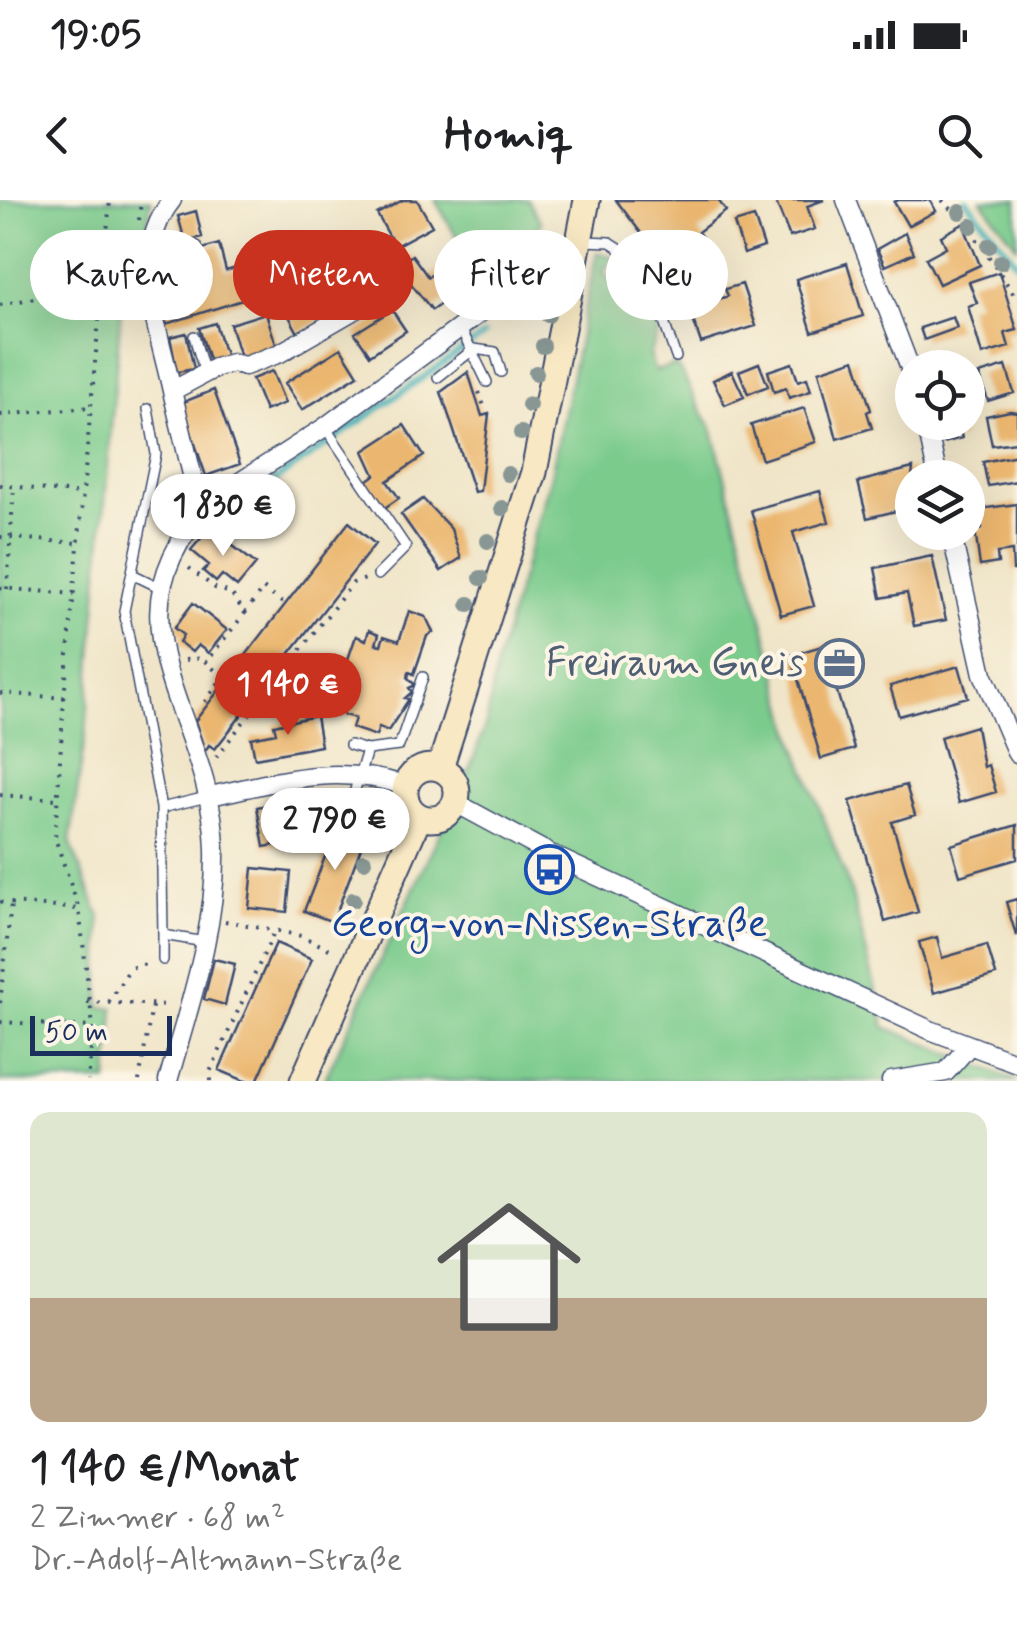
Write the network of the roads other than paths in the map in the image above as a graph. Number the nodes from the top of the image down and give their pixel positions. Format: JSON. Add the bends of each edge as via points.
{"nodes":[{"id":1,"x":172,"y":200,"type":"edge"},
{"id":2,"x":587,"y":200,"type":"edge"},
{"id":3,"x":846,"y":200,"type":"edge"},
{"id":4,"x":155,"y":230,"type":"edge"},
{"id":5,"x":583,"y":230,"type":"edge"},
{"id":6,"x":586,"y":241,"type":"edge"},
{"id":7,"x":159,"y":320,"type":"edge"},
{"id":8,"x":338,"y":320,"type":"edge"},
{"id":9,"x":480,"y":320,"type":"edge"},
{"id":10,"x":565,"y":320,"type":"edge"},
{"id":11,"x":194,"y":336,"type":"dead end"},
{"id":12,"x":468,"y":339,"type":"junction"},
{"id":13,"x":903,"y":350,"type":"edge"},
{"id":14,"x":676,"y":357,"type":"dead end"},
{"id":15,"x":502,"y":372,"type":"dead end"},
{"id":16,"x":204,"y":374,"type":"junction"},
{"id":17,"x":438,"y":376,"type":"dead end"},
{"id":18,"x":486,"y":382,"type":"dead end"},
{"id":19,"x":172,"y":390,"type":"junction"},
{"id":20,"x":148,"y":410,"type":"dead end"},
{"id":21,"x":328,"y":431,"type":"junction"},
{"id":22,"x":148,"y":494,"type":"junction"},
{"id":23,"x":200,"y":512,"type":"junction"},
{"id":24,"x":955,"y":550,"type":"edge"},
{"id":25,"x":132,"y":574,"type":"junction"},
{"id":26,"x":378,"y":576,"type":"road end"},
{"id":27,"x":161,"y":588,"type":"junction"},
{"id":28,"x":423,"y":677,"type":"dead end"},
{"id":29,"x":350,"y":745,"type":"dead end"},
{"id":30,"x":367,"y":750,"type":"junction"},
{"id":31,"x":1017,"y":754,"type":"edge"},
{"id":32,"x":440,"y":768,"type":"junction"},
{"id":33,"x":362,"y":773,"type":"junction"},
{"id":34,"x":406,"y":786,"type":"junction"},
{"id":35,"x":210,"y":796,"type":"junction"},
{"id":36,"x":456,"y":803,"type":"junction"},
{"id":37,"x":161,"y":808,"type":"junction"},
{"id":38,"x":419,"y":817,"type":"junction"},
{"id":39,"x":344,"y":826,"type":"dead end"},
{"id":40,"x":162,"y":935,"type":"junction"},
{"id":41,"x":205,"y":942,"type":"junction"},
{"id":42,"x":163,"y":960,"type":"road end"},
{"id":43,"x":969,"y":1046,"type":"junction"},
{"id":44,"x":1017,"y":1063,"type":"edge"},
{"id":45,"x":168,"y":1081,"type":"edge"},
{"id":46,"x":303,"y":1081,"type":"edge"},
{"id":47,"x":891,"y":1081,"type":"edge"}],
"edges":[{"from":1,"to":4,"type":"street"},
{"from":2,"to":5,"type":"main road"},
{"from":3,"to":13,"type":"street"},
{"from":6,"to":14,"type":"lane","via":[[618,248],[655,296]]},
{"from":7,"to":19,"type":"street"},
{"from":8,"to":16,"type":"street","via":[[280,353]]},
{"from":9,"to":12,"type":"street"},
{"from":10,"to":32,"type":"main road","via":[[534,472]]},
{"from":11,"to":16,"type":"lane"},
{"from":12,"to":15,"type":"lane","via":[[495,352]]},
{"from":12,"to":17,"type":"lane"},
{"from":12,"to":18,"type":"lane"},
{"from":12,"to":21,"type":"street"},
{"from":16,"to":19,"type":"street"},
{"from":19,"to":23,"type":"street"},
{"from":20,"to":22,"type":"lane","via":[[156,454]]},
{"from":21,"to":23,"type":"street"},
{"from":21,"to":26,"type":"lane","via":[[406,546]]},
{"from":22,"to":23,"type":"lane"},
{"from":22,"to":25,"type":"lane"},
{"from":23,"to":27,"type":"street","via":[[163,573]]},
{"from":24,"to":31,"type":"street","via":[[983,674]]},
{"from":25,"to":27,"type":"lane"},
{"from":25,"to":37,"type":"lane","via":[[124,611]]},
{"from":27,"to":35,"type":"street","via":[[158,619],[170,679]]},
{"from":28,"to":30,"type":"lane","via":[[399,746]]},
{"from":29,"to":30,"type":"lane"},
{"from":30,"to":33,"type":"lane"},
{"from":32,"to":34,"type":"main road","via":[[416,772]]},
{"from":32,"to":36,"type":"main road","via":[[456,786]]},
{"from":33,"to":34,"type":"street"},
{"from":33,"to":35,"type":"street"},
{"from":33,"to":39,"type":"lane"},
{"from":34,"to":38,"type":"main road","via":[[407,804]]},
{"from":35,"to":37,"type":"lane"},
{"from":35,"to":41,"type":"street","via":[[215,850]]},
{"from":36,"to":38,"type":"main road","via":[[436,819]]},
{"from":36,"to":43,"type":"street","via":[[554,856]]},
{"from":37,"to":40,"type":"lane"},
{"from":38,"to":46,"type":"main road"},
{"from":40,"to":41,"type":"lane"},
{"from":40,"to":42,"type":"lane"},
{"from":41,"to":45,"type":"street"},
{"from":43,"to":44,"type":"street"},
{"from":43,"to":47,"type":"street","via":[[946,1072]]}]}
